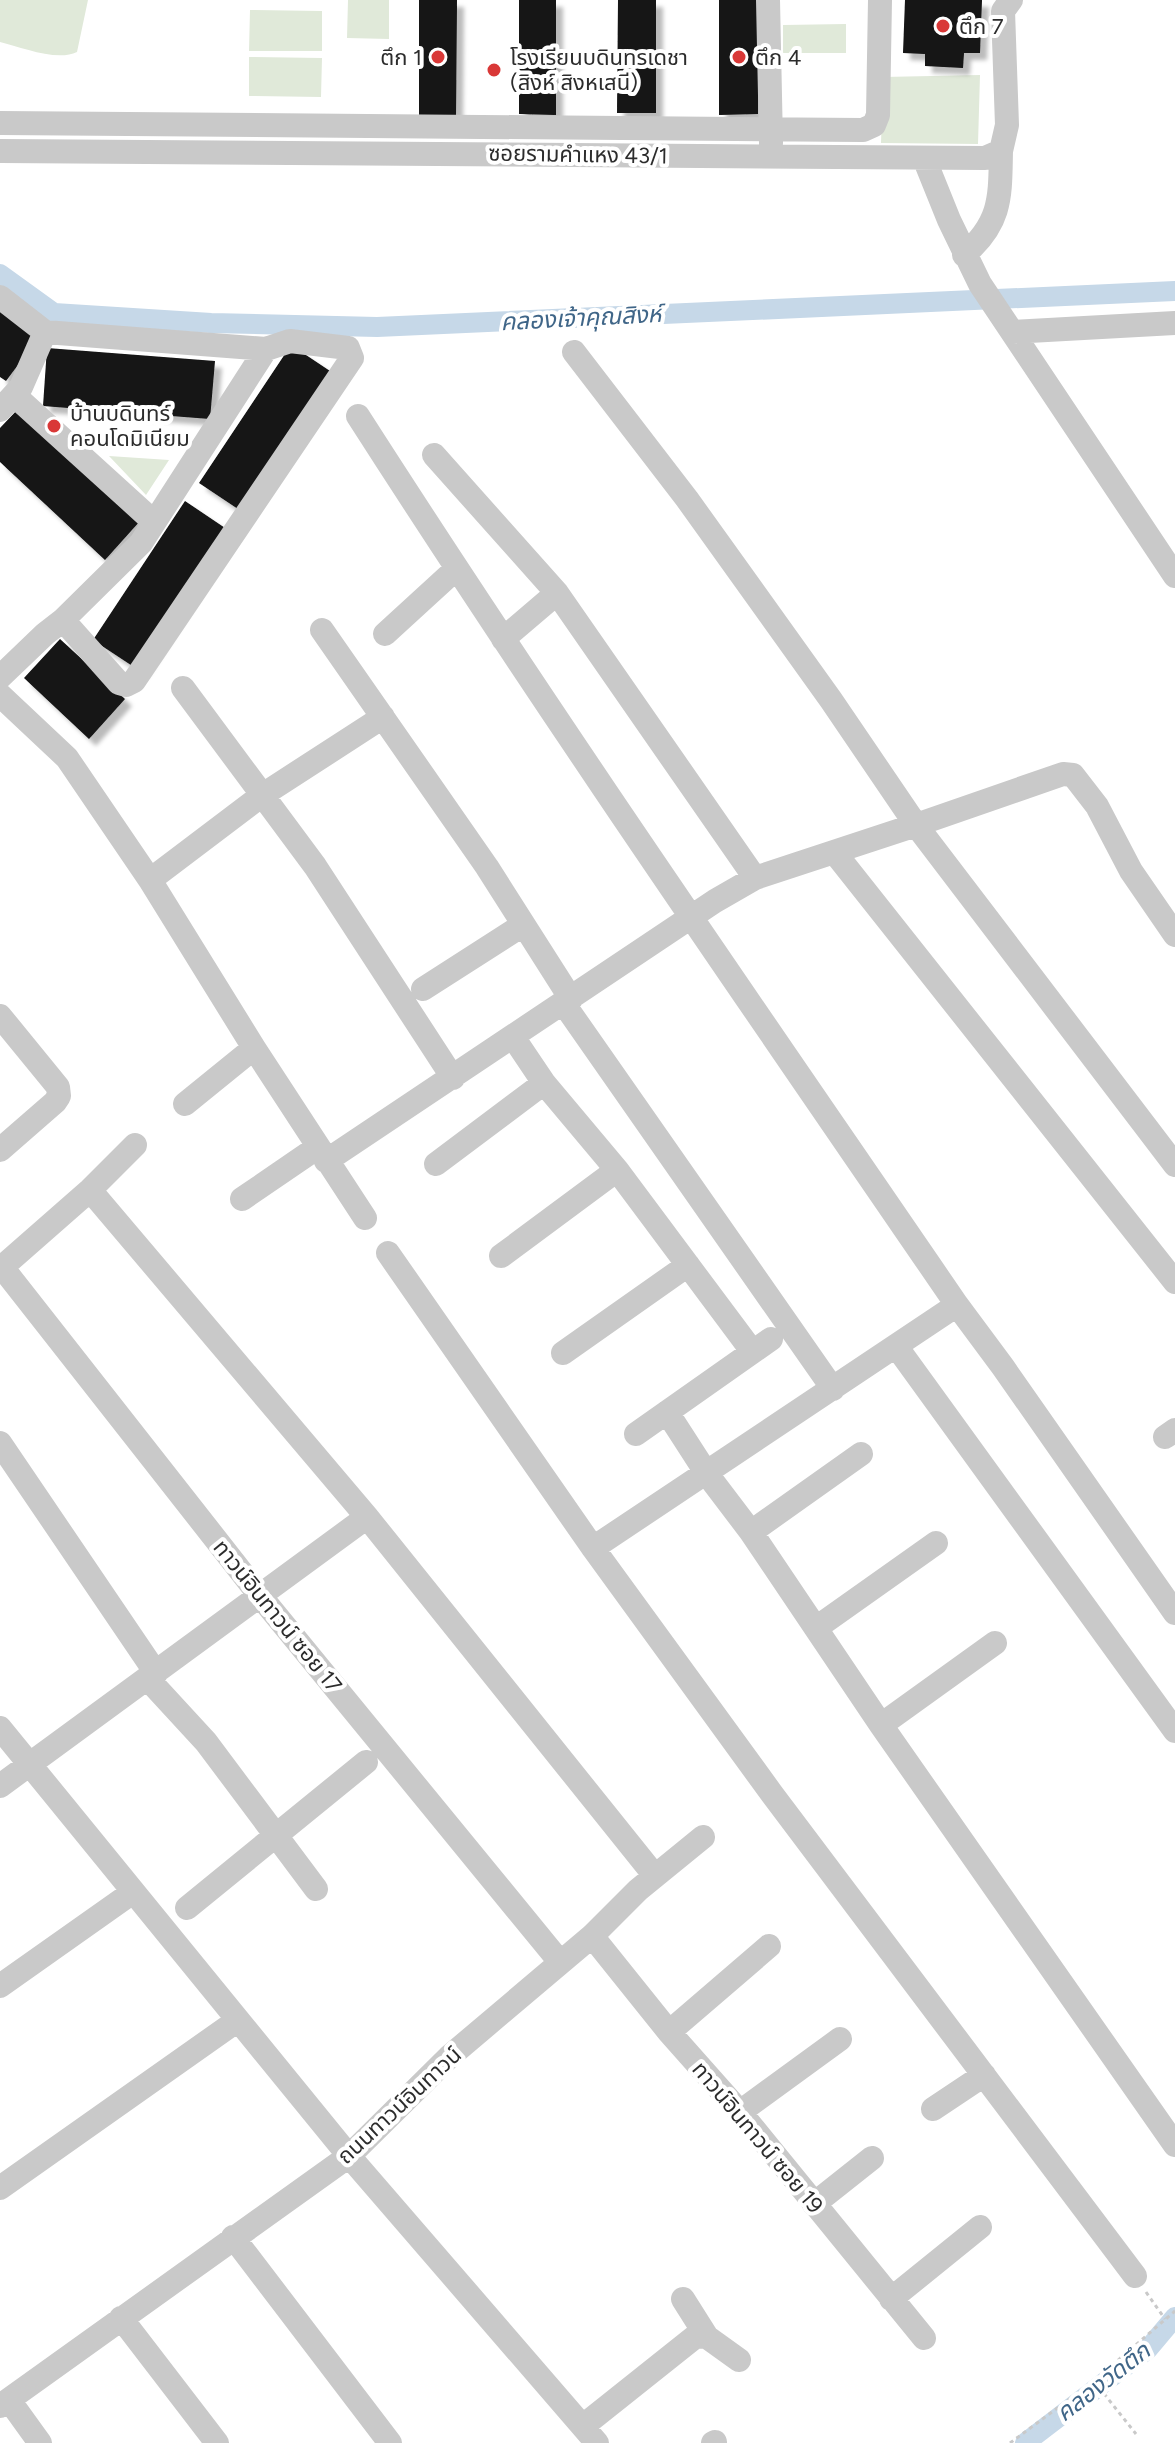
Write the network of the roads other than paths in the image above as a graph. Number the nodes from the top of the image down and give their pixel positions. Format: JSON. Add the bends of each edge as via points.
{"nodes":[{"id":1,"x":768,"y":0,"type":"edge"},
{"id":2,"x":880,"y":0,"type":"edge"},
{"id":3,"x":1011,"y":0,"type":"edge"},
{"id":4,"x":0,"y":123,"type":"edge"},
{"id":5,"x":387,"y":127,"type":"junction"},
{"id":6,"x":772,"y":129,"type":"junction"},
{"id":7,"x":0,"y":151,"type":"edge"},
{"id":8,"x":1001,"y":151,"type":"junction"},
{"id":9,"x":387,"y":153,"type":"junction"},
{"id":10,"x":771,"y":157,"type":"junction"},
{"id":11,"x":924,"y":158,"type":"junction"},
{"id":12,"x":964,"y":255,"type":"junction"},
{"id":13,"x":0,"y":297,"type":"edge"},
{"id":14,"x":1006,"y":322,"type":"junction"},
{"id":15,"x":1175,"y":323,"type":"edge"},
{"id":16,"x":45,"y":332,"type":"junction"},
{"id":17,"x":266,"y":349,"type":"junction"},
{"id":18,"x":574,"y":352,"type":"dead end"},
{"id":19,"x":7,"y":403,"type":"edge"},
{"id":20,"x":358,"y":416,"type":"dead end"},
{"id":21,"x":434,"y":455,"type":"dead end"},
{"id":22,"x":154,"y":522,"type":"junction"},
{"id":23,"x":456,"y":569,"type":"junction"},
{"id":24,"x":1175,"y":576,"type":"edge"},
{"id":25,"x":557,"y":593,"type":"junction"},
{"id":26,"x":63,"y":620,"type":"junction"},
{"id":27,"x":322,"y":630,"type":"dead end"},
{"id":28,"x":385,"y":634,"type":"dead end"},
{"id":29,"x":503,"y":639,"type":"junction"},
{"id":30,"x":0,"y":677,"type":"edge"},
{"id":31,"x":183,"y":688,"type":"dead end"},
{"id":32,"x":0,"y":695,"type":"edge"},
{"id":33,"x":383,"y":717,"type":"junction"},
{"id":34,"x":261,"y":796,"type":"junction"},
{"id":35,"x":916,"y":825,"type":"junction"},
{"id":36,"x":835,"y":853,"type":"junction"},
{"id":37,"x":755,"y":878,"type":"junction"},
{"id":38,"x":150,"y":880,"type":"junction"},
{"id":39,"x":691,"y":918,"type":"junction"},
{"id":40,"x":523,"y":925,"type":"junction"},
{"id":41,"x":1175,"y":935,"type":"edge"},
{"id":42,"x":423,"y":989,"type":"dead end"},
{"id":43,"x":568,"y":1002,"type":"junction"},
{"id":44,"x":0,"y":1016,"type":"edge"},
{"id":45,"x":513,"y":1037,"type":"junction"},
{"id":46,"x":254,"y":1048,"type":"junction"},
{"id":47,"x":453,"y":1078,"type":"junction"},
{"id":48,"x":544,"y":1083,"type":"junction"},
{"id":49,"x":185,"y":1104,"type":"dead end"},
{"id":50,"x":135,"y":1145,"type":"dead end"},
{"id":51,"x":0,"y":1150,"type":"edge"},
{"id":52,"x":322,"y":1154,"type":"junction"},
{"id":53,"x":436,"y":1164,"type":"dead end"},
{"id":54,"x":1175,"y":1165,"type":"edge"},
{"id":55,"x":617,"y":1170,"type":"junction"},
{"id":56,"x":90,"y":1190,"type":"junction"},
{"id":57,"x":242,"y":1199,"type":"dead end"},
{"id":58,"x":365,"y":1218,"type":"dead end"},
{"id":59,"x":388,"y":1253,"type":"dead end"},
{"id":60,"x":501,"y":1256,"type":"dead end"},
{"id":61,"x":688,"y":1265,"type":"junction"},
{"id":62,"x":1,"y":1268,"type":"edge"},
{"id":63,"x":1175,"y":1282,"type":"edge"},
{"id":64,"x":957,"y":1305,"type":"junction"},
{"id":65,"x":896,"y":1346,"type":"junction"},
{"id":66,"x":563,"y":1353,"type":"dead end"},
{"id":67,"x":833,"y":1389,"type":"junction"},
{"id":68,"x":667,"y":1412,"type":"junction"},
{"id":69,"x":636,"y":1434,"type":"dead end"},
{"id":70,"x":0,"y":1443,"type":"edge"},
{"id":71,"x":861,"y":1454,"type":"dead end"},
{"id":72,"x":707,"y":1474,"type":"junction"},
{"id":73,"x":367,"y":1517,"type":"junction"},
{"id":74,"x":751,"y":1532,"type":"junction"},
{"id":75,"x":936,"y":1543,"type":"dead end"},
{"id":76,"x":593,"y":1548,"type":"junction"},
{"id":77,"x":261,"y":1597,"type":"junction"},
{"id":78,"x":1175,"y":1613,"type":"edge"},
{"id":79,"x":816,"y":1628,"type":"junction"},
{"id":80,"x":995,"y":1643,"type":"dead end"},
{"id":81,"x":152,"y":1676,"type":"junction"},
{"id":82,"x":881,"y":1725,"type":"junction"},
{"id":83,"x":0,"y":1728,"type":"edge"},
{"id":84,"x":1175,"y":1731,"type":"edge"},
{"id":85,"x":366,"y":1762,"type":"dead end"},
{"id":86,"x":29,"y":1765,"type":"junction"},
{"id":87,"x":0,"y":1786,"type":"edge"},
{"id":88,"x":276,"y":1834,"type":"junction"},
{"id":89,"x":703,"y":1837,"type":"dead end"},
{"id":90,"x":655,"y":1876,"type":"junction"},
{"id":91,"x":316,"y":1889,"type":"dead end"},
{"id":92,"x":133,"y":1892,"type":"junction"},
{"id":93,"x":187,"y":1908,"type":"dead end"},
{"id":94,"x":592,"y":1936,"type":"junction"},
{"id":95,"x":769,"y":1946,"type":"dead end"},
{"id":96,"x":560,"y":1962,"type":"junction"},
{"id":97,"x":0,"y":1986,"type":"edge"},
{"id":98,"x":238,"y":2020,"type":"junction"},
{"id":99,"x":669,"y":2032,"type":"junction"},
{"id":100,"x":840,"y":2039,"type":"dead end"},
{"id":101,"x":984,"y":2075,"type":"junction"},
{"id":102,"x":933,"y":2109,"type":"dead end"},
{"id":103,"x":740,"y":2112,"type":"junction"},
{"id":104,"x":1175,"y":2145,"type":"edge"},
{"id":105,"x":349,"y":2156,"type":"junction"},
{"id":106,"x":872,"y":2158,"type":"dead end"},
{"id":107,"x":0,"y":2188,"type":"edge"},
{"id":108,"x":814,"y":2204,"type":"junction"},
{"id":109,"x":980,"y":2227,"type":"dead end"},
{"id":110,"x":233,"y":2237,"type":"junction"},
{"id":111,"x":1135,"y":2276,"type":"road end"},
{"id":112,"x":683,"y":2299,"type":"dead end"},
{"id":113,"x":891,"y":2299,"type":"junction"},
{"id":114,"x":121,"y":2318,"type":"junction"},
{"id":115,"x":707,"y":2337,"type":"junction"},
{"id":116,"x":924,"y":2338,"type":"dead end"},
{"id":117,"x":739,"y":2360,"type":"dead end"},
{"id":118,"x":4,"y":2403,"type":"edge"},
{"id":119,"x":590,"y":2435,"type":"edge"},
{"id":120,"x":40,"y":2443,"type":"edge"},
{"id":121,"x":217,"y":2443,"type":"edge"},
{"id":122,"x":390,"y":2443,"type":"edge"}],
"edges":[{"from":1,"to":6,"type":"street"},
{"from":2,"to":6,"type":"street","via":[[874,125],[863,130]]},
{"from":3,"to":8,"type":"street","via":[[1003,11],[1007,125]]},
{"from":4,"to":5,"type":"street"},
{"from":5,"to":6,"type":"street"},
{"from":5,"to":9,"type":"street"},
{"from":6,"to":10,"type":"street"},
{"from":7,"to":9,"type":"street","name":"ซอยรามคำแหง 43/1"},
{"from":8,"to":11,"type":"street","name":"ซอยรามคำแหง 43/1","via":[[985,158]]},
{"from":8,"to":12,"type":"street","via":[[998,209],[989,229]]},
{"from":9,"to":10,"type":"street","name":"ซอยรามคำแหง 43/1"},
{"from":10,"to":11,"type":"street","name":"ซอยรามคำแหง 43/1"},
{"from":11,"to":12,"type":"street"},
{"from":12,"to":14,"type":"street"},
{"from":13,"to":16,"type":"street"},
{"from":14,"to":15,"type":"street"},
{"from":14,"to":24,"type":"street"},
{"from":16,"to":17,"type":"street"},
{"from":16,"to":19,"type":"street","via":[[21,387]]},
{"from":17,"to":22,"type":"street"},
{"from":17,"to":26,"type":"street","via":[[290,341],[348,348],[352,358],[134,681],[119,683]]},
{"from":18,"to":35,"type":"street","via":[[687,499]]},
{"from":19,"to":22,"type":"street"},
{"from":20,"to":23,"type":"street"},
{"from":21,"to":25,"type":"street"},
{"from":22,"to":26,"type":"street","via":[[141,543]]},
{"from":23,"to":28,"type":"street"},
{"from":23,"to":29,"type":"street"},
{"from":25,"to":29,"type":"street"},
{"from":25,"to":37,"type":"street"},
{"from":26,"to":30,"type":"street"},
{"from":27,"to":33,"type":"street"},
{"from":29,"to":39,"type":"street"},
{"from":31,"to":34,"type":"street"},
{"from":32,"to":38,"type":"street","via":[[67,758]]},
{"from":33,"to":34,"type":"street"},
{"from":33,"to":40,"type":"street"},
{"from":34,"to":38,"type":"street"},
{"from":34,"to":47,"type":"street","via":[[315,866]]},
{"from":35,"to":36,"type":"street"},
{"from":35,"to":41,"type":"street","via":[[1073,775]]},
{"from":35,"to":54,"type":"street"},
{"from":36,"to":37,"type":"street"},
{"from":36,"to":63,"type":"street"},
{"from":37,"to":39,"type":"street"},
{"from":38,"to":46,"type":"street"},
{"from":39,"to":43,"type":"street"},
{"from":39,"to":64,"type":"street"},
{"from":40,"to":42,"type":"street"},
{"from":40,"to":43,"type":"street"},
{"from":43,"to":45,"type":"street"},
{"from":43,"to":67,"type":"street"},
{"from":44,"to":51,"type":"street","via":[[58,1087],[59,1096]]},
{"from":45,"to":47,"type":"street"},
{"from":45,"to":48,"type":"street"},
{"from":46,"to":49,"type":"street"},
{"from":46,"to":52,"type":"street"},
{"from":47,"to":52,"type":"street"},
{"from":48,"to":53,"type":"street"},
{"from":48,"to":55,"type":"street"},
{"from":50,"to":56,"type":"street"},
{"from":52,"to":57,"type":"street"},
{"from":52,"to":58,"type":"street"},
{"from":55,"to":60,"type":"street"},
{"from":55,"to":61,"type":"street"},
{"from":56,"to":62,"type":"street"},
{"from":56,"to":73,"type":"street"},
{"from":59,"to":76,"type":"street"},
{"from":61,"to":66,"type":"street"},
{"from":61,"to":68,"type":"street","via":[[761,1345]]},
{"from":62,"to":77,"type":"street","name":"ทาวน์อินทาวน์ ซอย 17"},
{"from":64,"to":65,"type":"street"},
{"from":64,"to":78,"type":"street"},
{"from":65,"to":67,"type":"street"},
{"from":65,"to":84,"type":"street"},
{"from":67,"to":72,"type":"street"},
{"from":68,"to":69,"type":"street"},
{"from":68,"to":72,"type":"street"},
{"from":70,"to":81,"type":"street"},
{"from":71,"to":74,"type":"street"},
{"from":72,"to":74,"type":"street"},
{"from":72,"to":76,"type":"street"},
{"from":73,"to":77,"type":"street"},
{"from":73,"to":90,"type":"street"},
{"from":74,"to":79,"type":"street"},
{"from":75,"to":79,"type":"street"},
{"from":76,"to":101,"type":"street"},
{"from":77,"to":81,"type":"street"},
{"from":77,"to":96,"type":"street","name":"ทาวน์อินทาวน์ ซอย 17"},
{"from":79,"to":82,"type":"street"},
{"from":80,"to":82,"type":"street"},
{"from":81,"to":86,"type":"street"},
{"from":81,"to":88,"type":"street"},
{"from":82,"to":104,"type":"street"},
{"from":83,"to":86,"type":"street"},
{"from":85,"to":88,"type":"street"},
{"from":86,"to":87,"type":"street"},
{"from":86,"to":92,"type":"street"},
{"from":88,"to":91,"type":"street"},
{"from":88,"to":93,"type":"street"},
{"from":89,"to":90,"type":"street","name":"ถนนทาวน์อินทาวน์"},
{"from":90,"to":94,"type":"street","name":"ถนนทาวน์อินทาวน์"},
{"from":92,"to":97,"type":"street"},
{"from":92,"to":98,"type":"street"},
{"from":94,"to":96,"type":"street","name":"ถนนทาวน์อินทาวน์"},
{"from":94,"to":99,"type":"street","name":"ทาวน์อินทาวน์ ซอย 19"},
{"from":95,"to":99,"type":"street"},
{"from":96,"to":105,"type":"street","name":"ถนนทาวน์อินทาวน์","via":[[449,2057]]},
{"from":98,"to":105,"type":"street"},
{"from":98,"to":107,"type":"street"},
{"from":99,"to":103,"type":"street","name":"ทาวน์อินทาวน์ ซอย 19"},
{"from":100,"to":103,"type":"street"},
{"from":101,"to":102,"type":"street"},
{"from":101,"to":111,"type":"street"},
{"from":103,"to":108,"type":"street","name":"ทาวน์อินทาวน์ ซอย 19"},
{"from":105,"to":110,"type":"street","name":"ถนนทาวน์อินทาวน์"},
{"from":105,"to":119,"type":"street"},
{"from":106,"to":108,"type":"street"},
{"from":108,"to":113,"type":"street","name":"ทาวน์อินทาวน์ ซอย 19"},
{"from":109,"to":113,"type":"street"},
{"from":110,"to":114,"type":"street","name":"ถนนทาวน์อินทาวน์"},
{"from":110,"to":122,"type":"street"},
{"from":112,"to":115,"type":"street"},
{"from":113,"to":116,"type":"street","name":"ทาวน์อินทาวน์ ซอย 19"},
{"from":114,"to":118,"type":"street","name":"ถนนทาวน์อินทาวน์"},
{"from":114,"to":121,"type":"street"},
{"from":115,"to":117,"type":"street"},
{"from":115,"to":119,"type":"street","via":[[696,2336]]},
{"from":118,"to":120,"type":"street"}]}
